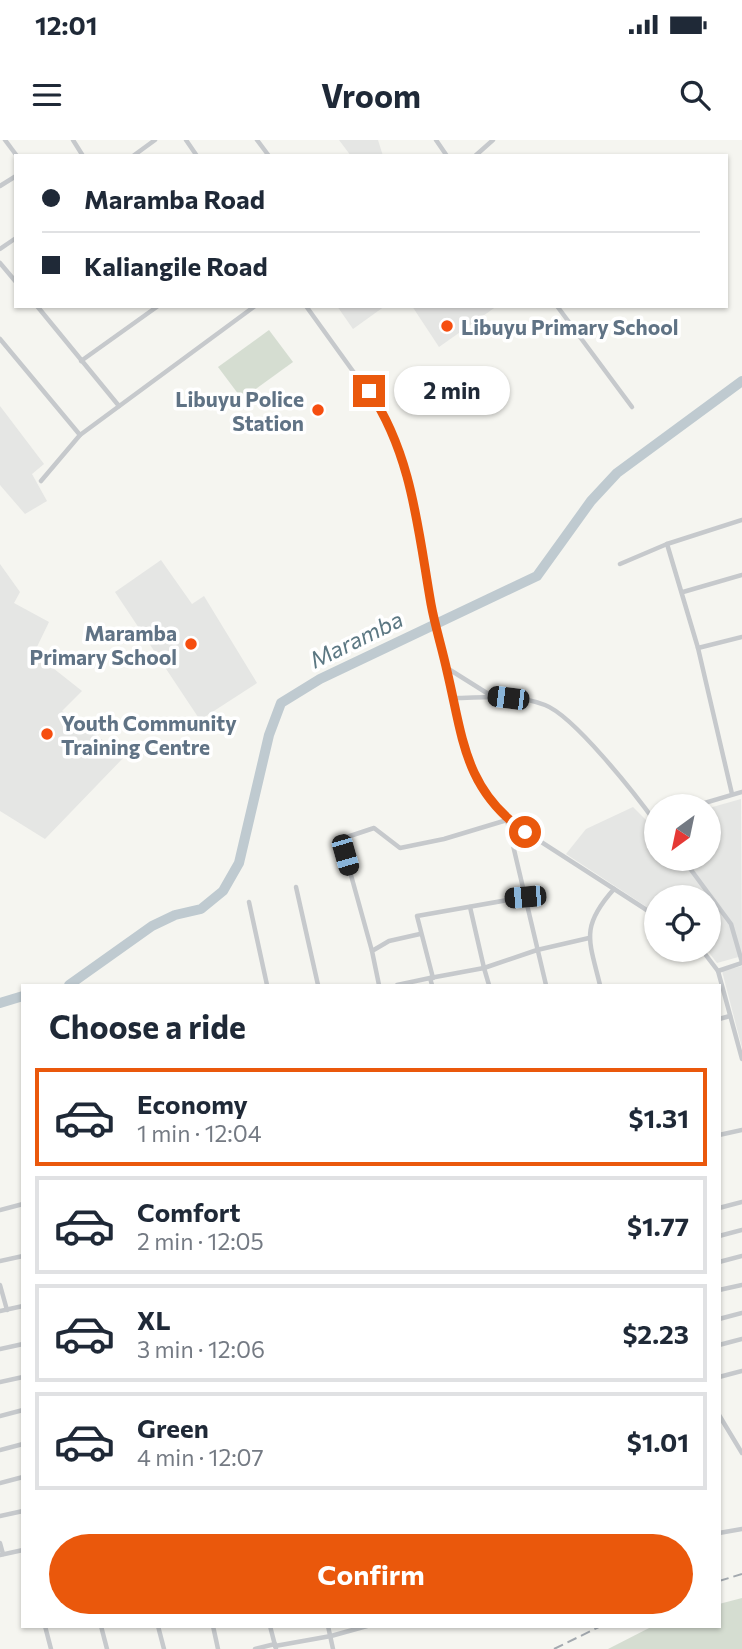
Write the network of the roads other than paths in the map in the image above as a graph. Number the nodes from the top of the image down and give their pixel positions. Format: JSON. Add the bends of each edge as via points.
{"nodes":[{"id":1,"x":155,"y":140,"type":"edge"},
{"id":2,"x":493,"y":140,"type":"edge"},
{"id":3,"x":136,"y":154,"type":"edge"},
{"id":4,"x":477,"y":154,"type":"edge"},
{"id":5,"x":0,"y":263,"type":"edge"},
{"id":6,"x":14,"y":280,"type":"edge"},
{"id":7,"x":39,"y":308,"type":"edge"},
{"id":8,"x":156,"y":308,"type":"edge"},
{"id":9,"x":252,"y":308,"type":"edge"},
{"id":10,"x":307,"y":308,"type":"edge"},
{"id":11,"x":558,"y":308,"type":"edge"},
{"id":12,"x":0,"y":339,"type":"edge"},
{"id":13,"x":81,"y":362,"type":"junction"},
{"id":14,"x":119,"y":406,"type":"junction"},
{"id":15,"x":632,"y":407,"type":"dead end"},
{"id":16,"x":80,"y":435,"type":"junction"},
{"id":17,"x":41,"y":481,"type":"dead end"},
{"id":18,"x":742,"y":520,"type":"edge"},
{"id":19,"x":667,"y":544,"type":"junction"},
{"id":20,"x":620,"y":564,"type":"dead end"},
{"id":21,"x":742,"y":575,"type":"edge"},
{"id":22,"x":683,"y":592,"type":"junction"},
{"id":23,"x":742,"y":637,"type":"edge"},
{"id":24,"x":698,"y":649,"type":"junction"},
{"id":25,"x":446,"y":667,"type":"junction"},
{"id":26,"x":490,"y":696,"type":"junction"},
{"id":27,"x":453,"y":698,"type":"junction"},
{"id":28,"x":742,"y":792,"type":"edge"},
{"id":29,"x":732,"y":794,"type":"junction"},
{"id":30,"x":721,"y":797,"type":"edge"},
{"id":31,"x":644,"y":807,"type":"edge"},
{"id":32,"x":507,"y":820,"type":"junction"},
{"id":33,"x":693,"y":872,"type":"edge"},
{"id":34,"x":296,"y":887,"type":"dead end"},
{"id":35,"x":614,"y":889,"type":"junction"},
{"id":36,"x":525,"y":897,"type":"junction"},
{"id":37,"x":249,"y":902,"type":"dead end"},
{"id":38,"x":470,"y":907,"type":"junction"},
{"id":39,"x":644,"y":908,"type":"edge"},
{"id":40,"x":420,"y":934,"type":"junction"},
{"id":41,"x":589,"y":938,"type":"junction"},
{"id":42,"x":537,"y":950,"type":"junction"},
{"id":43,"x":372,"y":951,"type":"junction"},
{"id":44,"x":711,"y":962,"type":"edge"},
{"id":45,"x":742,"y":962,"type":"edge"},
{"id":46,"x":484,"y":968,"type":"junction"},
{"id":47,"x":718,"y":971,"type":"junction"},
{"id":48,"x":432,"y":978,"type":"junction"},
{"id":49,"x":267,"y":984,"type":"edge"},
{"id":50,"x":318,"y":984,"type":"edge"},
{"id":51,"x":379,"y":984,"type":"edge"},
{"id":52,"x":402,"y":984,"type":"edge"},
{"id":53,"x":432,"y":984,"type":"edge"},
{"id":54,"x":489,"y":984,"type":"edge"},
{"id":55,"x":546,"y":984,"type":"edge"},
{"id":56,"x":600,"y":984,"type":"edge"},
{"id":57,"x":730,"y":1016,"type":"junction"},
{"id":58,"x":721,"y":1018,"type":"edge"},
{"id":59,"x":742,"y":1059,"type":"edge"},
{"id":60,"x":742,"y":1130,"type":"edge"},
{"id":61,"x":721,"y":1135,"type":"edge"},
{"id":62,"x":742,"y":1202,"type":"edge"},
{"id":63,"x":21,"y":1205,"type":"edge"},
{"id":64,"x":721,"y":1207,"type":"edge"},
{"id":65,"x":0,"y":1210,"type":"edge"},
{"id":66,"x":742,"y":1230,"type":"edge"},
{"id":67,"x":721,"y":1235,"type":"edge"},
{"id":68,"x":21,"y":1256,"type":"edge"},
{"id":69,"x":742,"y":1256,"type":"edge"},
{"id":70,"x":0,"y":1261,"type":"edge"},
{"id":71,"x":721,"y":1261,"type":"edge"},
{"id":72,"x":742,"y":1284,"type":"edge"},
{"id":73,"x":0,"y":1285,"type":"edge"},
{"id":74,"x":721,"y":1289,"type":"edge"},
{"id":75,"x":21,"y":1306,"type":"edge"},
{"id":76,"x":6,"y":1310,"type":"junction"},
{"id":77,"x":0,"y":1311,"type":"edge"},
{"id":78,"x":742,"y":1313,"type":"edge"},
{"id":79,"x":721,"y":1318,"type":"edge"},
{"id":80,"x":742,"y":1339,"type":"edge"},
{"id":81,"x":21,"y":1344,"type":"edge"},
{"id":82,"x":721,"y":1344,"type":"edge"},
{"id":83,"x":0,"y":1349,"type":"edge"},
{"id":84,"x":742,"y":1371,"type":"edge"},
{"id":85,"x":721,"y":1376,"type":"edge"},
{"id":86,"x":21,"y":1377,"type":"edge"},
{"id":87,"x":0,"y":1382,"type":"edge"},
{"id":88,"x":21,"y":1411,"type":"edge"},
{"id":89,"x":0,"y":1416,"type":"edge"},
{"id":90,"x":721,"y":1418,"type":"edge"},
{"id":91,"x":21,"y":1445,"type":"edge"},
{"id":92,"x":0,"y":1450,"type":"edge"},
{"id":93,"x":742,"y":1452,"type":"edge"},
{"id":94,"x":21,"y":1478,"type":"edge"},
{"id":95,"x":0,"y":1483,"type":"edge"},
{"id":96,"x":21,"y":1512,"type":"edge"},
{"id":97,"x":0,"y":1517,"type":"edge"},
{"id":98,"x":742,"y":1529,"type":"edge"},
{"id":99,"x":721,"y":1533,"type":"edge"},
{"id":100,"x":0,"y":1543,"type":"edge"},
{"id":101,"x":21,"y":1550,"type":"edge"},
{"id":102,"x":2,"y":1555,"type":"edge"},
{"id":103,"x":46,"y":1628,"type":"edge"},
{"id":104,"x":102,"y":1628,"type":"edge"},
{"id":105,"x":159,"y":1628,"type":"edge"},
{"id":106,"x":213,"y":1628,"type":"edge"},
{"id":107,"x":270,"y":1628,"type":"edge"},
{"id":108,"x":329,"y":1628,"type":"edge"},
{"id":109,"x":360,"y":1628,"type":"edge"},
{"id":110,"x":331,"y":1636,"type":"junction"},
{"id":111,"x":275,"y":1647,"type":"edge"},
{"id":112,"x":51,"y":1649,"type":"edge"},
{"id":113,"x":107,"y":1649,"type":"edge"},
{"id":114,"x":164,"y":1649,"type":"edge"},
{"id":115,"x":218,"y":1649,"type":"edge"},
{"id":116,"x":255,"y":1649,"type":"edge"},
{"id":117,"x":333,"y":1649,"type":"edge"}],
"edges":[{"from":1,"to":3,"type":"street"},
{"from":2,"to":4,"type":"street"},
{"from":5,"to":6,"type":"street"},
{"from":7,"to":13,"type":"street"},
{"from":8,"to":13,"type":"street"},
{"from":9,"to":14,"type":"street"},
{"from":10,"to":25,"type":"street","via":[[379,406],[396,443],[416,509]]},
{"from":11,"to":15,"type":"street"},
{"from":12,"to":16,"type":"street"},
{"from":13,"to":14,"type":"street"},
{"from":14,"to":16,"type":"street"},
{"from":16,"to":17,"type":"street"},
{"from":18,"to":19,"type":"street"},
{"from":19,"to":20,"type":"street"},
{"from":19,"to":22,"type":"street"},
{"from":21,"to":22,"type":"street"},
{"from":22,"to":24,"type":"street"},
{"from":23,"to":24,"type":"street"},
{"from":24,"to":29,"type":"street"},
{"from":25,"to":26,"type":"street"},
{"from":25,"to":27,"type":"street"},
{"from":26,"to":27,"type":"street"},
{"from":26,"to":31,"type":"street","via":[[526,699],[552,708]]},
{"from":27,"to":32,"type":"street","via":[[468,764],[485,795]]},
{"from":28,"to":29,"type":"street"},
{"from":29,"to":30,"type":"street"},
{"from":32,"to":35,"type":"street"},
{"from":32,"to":36,"type":"street"},
{"from":32,"to":43,"type":"street","via":[[400,848],[374,828],[341,839]]},
{"from":33,"to":45,"type":"street","via":[[731,924]]},
{"from":34,"to":50,"type":"street"},
{"from":35,"to":39,"type":"street"},
{"from":35,"to":41,"type":"street","via":[[593,916]]},
{"from":36,"to":38,"type":"street"},
{"from":36,"to":42,"type":"street"},
{"from":37,"to":49,"type":"street"},
{"from":38,"to":40,"type":"street","via":[[417,916]]},
{"from":38,"to":46,"type":"street"},
{"from":40,"to":43,"type":"street","via":[[388,941]]},
{"from":40,"to":48,"type":"street"},
{"from":41,"to":42,"type":"street"},
{"from":41,"to":56,"type":"street"},
{"from":42,"to":46,"type":"street"},
{"from":42,"to":55,"type":"street"},
{"from":43,"to":51,"type":"street"},
{"from":44,"to":47,"type":"street"},
{"from":45,"to":47,"type":"street"},
{"from":46,"to":48,"type":"street"},
{"from":46,"to":54,"type":"street"},
{"from":47,"to":57,"type":"street"},
{"from":48,"to":52,"type":"street"},
{"from":48,"to":53,"type":"street"},
{"from":57,"to":58,"type":"street"},
{"from":57,"to":59,"type":"street"},
{"from":60,"to":61,"type":"street"},
{"from":62,"to":64,"type":"street"},
{"from":63,"to":65,"type":"street"},
{"from":66,"to":67,"type":"street"},
{"from":68,"to":70,"type":"street"},
{"from":69,"to":71,"type":"street"},
{"from":72,"to":74,"type":"street"},
{"from":73,"to":76,"type":"street"},
{"from":75,"to":76,"type":"street"},
{"from":76,"to":77,"type":"street"},
{"from":78,"to":79,"type":"street"},
{"from":80,"to":82,"type":"street"},
{"from":81,"to":83,"type":"street"},
{"from":84,"to":85,"type":"street"},
{"from":86,"to":87,"type":"street"},
{"from":88,"to":89,"type":"street"},
{"from":90,"to":93,"type":"street"},
{"from":91,"to":92,"type":"street"},
{"from":94,"to":95,"type":"street"},
{"from":96,"to":97,"type":"street"},
{"from":98,"to":99,"type":"street"},
{"from":100,"to":102,"type":"street"},
{"from":101,"to":102,"type":"street"},
{"from":103,"to":112,"type":"street"},
{"from":104,"to":113,"type":"street"},
{"from":105,"to":114,"type":"street"},
{"from":106,"to":115,"type":"street"},
{"from":107,"to":111,"type":"street"},
{"from":108,"to":110,"type":"street"},
{"from":109,"to":110,"type":"street"},
{"from":110,"to":111,"type":"street"},
{"from":110,"to":117,"type":"street"},
{"from":111,"to":116,"type":"street"}]}
